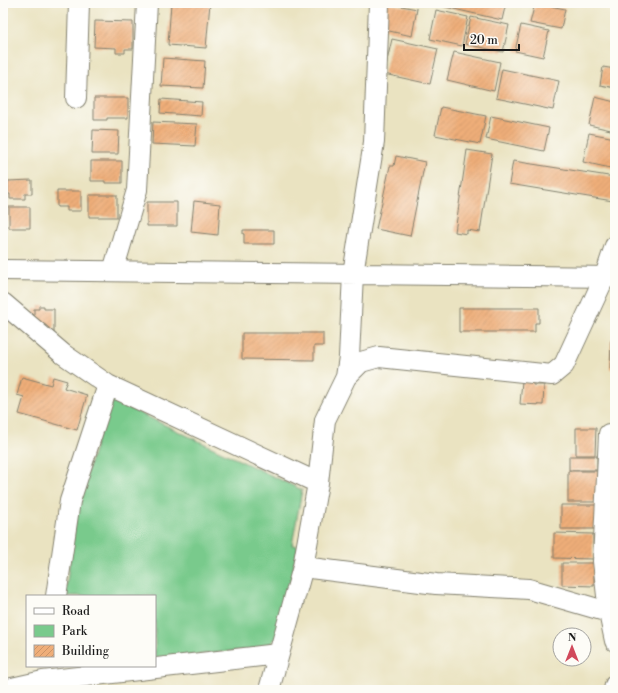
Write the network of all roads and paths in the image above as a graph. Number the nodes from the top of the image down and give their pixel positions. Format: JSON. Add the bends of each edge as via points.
{"nodes":[{"id":1,"x":79,"y":3,"type":"edge"},
{"id":2,"x":147,"y":3,"type":"edge"},
{"id":3,"x":379,"y":3,"type":"edge"},
{"id":4,"x":76,"y":98,"type":"dead end"},
{"id":5,"x":615,"y":246,"type":"edge"},
{"id":6,"x":3,"y":270,"type":"edge"},
{"id":7,"x":112,"y":272,"type":"junction"},
{"id":8,"x":353,"y":274,"type":"junction"},
{"id":9,"x":610,"y":276,"type":"edge"},
{"id":10,"x":3,"y":303,"type":"edge"},
{"id":11,"x":346,"y":377,"type":"junction"},
{"id":12,"x":108,"y":385,"type":"junction"},
{"id":13,"x":615,"y":435,"type":"edge"},
{"id":14,"x":318,"y":483,"type":"junction"},
{"id":15,"x":303,"y":567,"type":"junction"},
{"id":16,"x":56,"y":595,"type":"edge"},
{"id":17,"x":612,"y":614,"type":"edge"},
{"id":18,"x":615,"y":641,"type":"edge"},
{"id":19,"x":278,"y":654,"type":"junction"},
{"id":20,"x":44,"y":679,"type":"edge"},
{"id":21,"x":615,"y":685,"type":"edge"},
{"id":22,"x":4,"y":690,"type":"edge"},
{"id":23,"x":269,"y":690,"type":"edge"},
{"id":24,"x":614,"y":690,"type":"edge"}],
"edges":[{"from":1,"to":4,"type":"street"},
{"from":2,"to":7,"type":"street","via":[[137,190]]},
{"from":3,"to":8,"type":"street","via":[[374,142]]},
{"from":5,"to":9,"type":"street"},
{"from":6,"to":7,"type":"street"},
{"from":7,"to":8,"type":"street"},
{"from":8,"to":9,"type":"street"},
{"from":8,"to":11,"type":"street"},
{"from":9,"to":11,"type":"street","via":[[564,365],[552,375],[379,357],[361,362]]},
{"from":10,"to":12,"type":"street","via":[[63,354]]},
{"from":11,"to":14,"type":"street","via":[[324,420]]},
{"from":12,"to":14,"type":"street"},
{"from":12,"to":16,"type":"street","via":[[70,501]]},
{"from":13,"to":17,"type":"street","via":[[609,434],[603,561]]},
{"from":14,"to":15,"type":"street"},
{"from":15,"to":17,"type":"street","via":[[436,584],[529,589]]},
{"from":15,"to":19,"type":"street"},
{"from":17,"to":18,"type":"street"},
{"from":19,"to":20,"type":"street"},
{"from":19,"to":23,"type":"street"},
{"from":20,"to":22,"type":"street"},
{"from":21,"to":24,"type":"street"}]}
